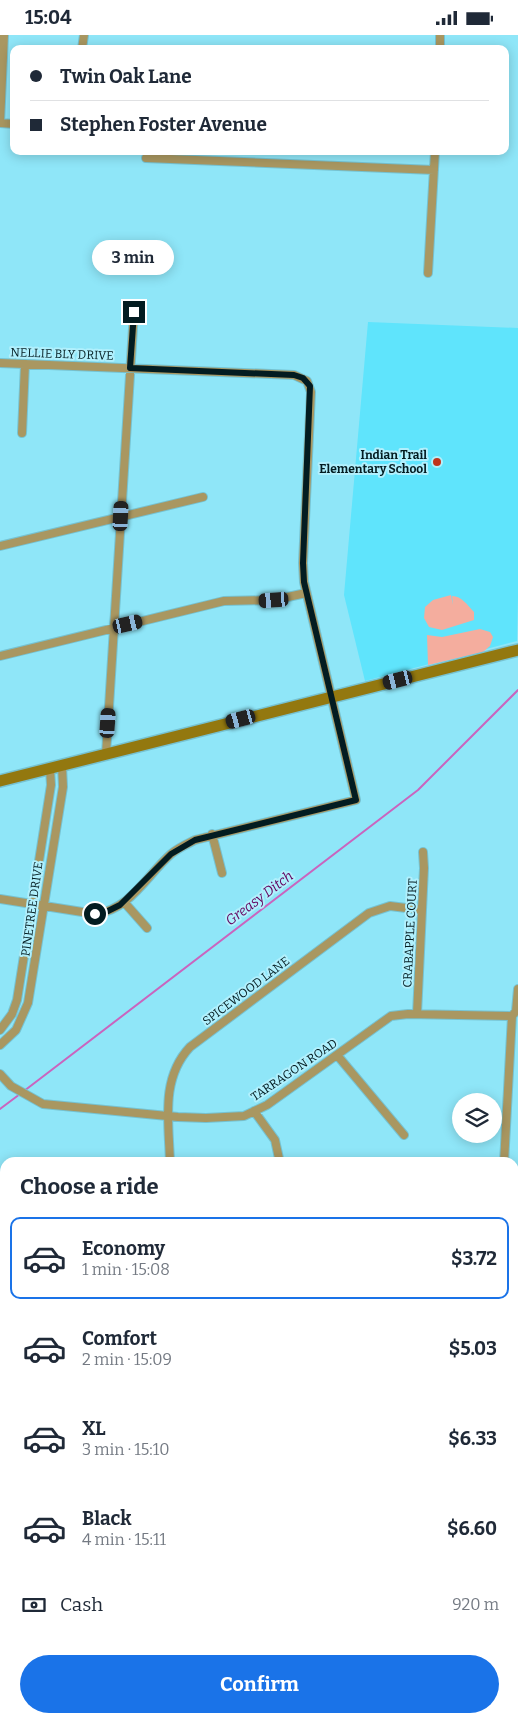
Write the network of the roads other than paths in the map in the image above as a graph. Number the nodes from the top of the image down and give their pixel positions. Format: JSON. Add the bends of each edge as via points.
{"nodes":[{"id":1,"x":4,"y":35,"type":"edge"},
{"id":2,"x":0,"y":123,"type":"edge"},
{"id":3,"x":435,"y":155,"type":"edge"},
{"id":4,"x":146,"y":158,"type":"dead end"},
{"id":5,"x":434,"y":170,"type":"junction"},
{"id":6,"x":428,"y":273,"type":"dead end"},
{"id":7,"x":134,"y":312,"type":"dead end"},
{"id":8,"x":0,"y":363,"type":"edge"},
{"id":9,"x":25,"y":364,"type":"junction"},
{"id":10,"x":130,"y":368,"type":"junction"},
{"id":11,"x":22,"y":433,"type":"dead end"},
{"id":12,"x":203,"y":497,"type":"dead end"},
{"id":13,"x":121,"y":516,"type":"junction"},
{"id":14,"x":0,"y":546,"type":"edge"},
{"id":15,"x":306,"y":593,"type":"junction"},
{"id":16,"x":114,"y":628,"type":"junction"},
{"id":17,"x":518,"y":650,"type":"edge"},
{"id":18,"x":0,"y":656,"type":"edge"},
{"id":19,"x":331,"y":696,"type":"junction"},
{"id":20,"x":106,"y":754,"type":"junction"},
{"id":21,"x":56,"y":767,"type":"junction"},
{"id":22,"x":0,"y":781,"type":"edge"},
{"id":23,"x":212,"y":834,"type":"junction"},
{"id":24,"x":423,"y":852,"type":"dead end"},
{"id":25,"x":222,"y":873,"type":"dead end"},
{"id":26,"x":0,"y":899,"type":"edge"},
{"id":27,"x":124,"y":902,"type":"junction"},
{"id":28,"x":33,"y":903,"type":"junction"},
{"id":29,"x":45,"y":905,"type":"junction"},
{"id":30,"x":422,"y":910,"type":"junction"},
{"id":31,"x":147,"y":928,"type":"dead end"},
{"id":32,"x":518,"y":989,"type":"edge"},
{"id":33,"x":417,"y":1014,"type":"junction"},
{"id":34,"x":512,"y":1017,"type":"junction"},
{"id":35,"x":0,"y":1030,"type":"edge"},
{"id":36,"x":0,"y":1045,"type":"edge"},
{"id":37,"x":337,"y":1055,"type":"junction"},
{"id":38,"x":0,"y":1074,"type":"edge"},
{"id":39,"x":254,"y":1111,"type":"junction"},
{"id":40,"x":169,"y":1116,"type":"junction"},
{"id":41,"x":404,"y":1135,"type":"dead end"},
{"id":42,"x":170,"y":1157,"type":"edge"},
{"id":43,"x":279,"y":1157,"type":"edge"},
{"id":44,"x":504,"y":1157,"type":"edge"}],
"edges":[{"from":1,"to":2,"type":"street"},
{"from":3,"to":5,"type":"street"},
{"from":4,"to":5,"type":"street"},
{"from":5,"to":6,"type":"street"},
{"from":7,"to":10,"type":"street"},
{"from":8,"to":9,"type":"street","name":"NELLIE BLY DRIVE"},
{"from":9,"to":10,"type":"street","name":"NELLIE BLY DRIVE"},
{"from":9,"to":11,"type":"street"},
{"from":10,"to":13,"type":"street"},
{"from":10,"to":15,"type":"street","name":"NELLIE BLY DRIVE","via":[[303,378],[311,392],[303,563]]},
{"from":12,"to":13,"type":"street"},
{"from":13,"to":14,"type":"street"},
{"from":13,"to":16,"type":"street"},
{"from":15,"to":16,"type":"street","via":[[274,600],[224,601]]},
{"from":15,"to":19,"type":"street"},
{"from":16,"to":18,"type":"street"},
{"from":16,"to":20,"type":"street"},
{"from":17,"to":19,"type":"main road"},
{"from":19,"to":20,"type":"main road"},
{"from":19,"to":23,"type":"street","via":[[356,800]]},
{"from":20,"to":21,"type":"main road"},
{"from":21,"to":22,"type":"main road"},
{"from":21,"to":28,"type":"street","name":"PINETREE DRIVE","via":[[36,869]]},
{"from":21,"to":29,"type":"street","name":"PINETREE DRIVE","via":[[63,787]]},
{"from":23,"to":25,"type":"street"},
{"from":23,"to":27,"type":"street","via":[[171,854]]},
{"from":24,"to":30,"type":"street","name":"CRABAPPLE COURT"},
{"from":26,"to":28,"type":"street"},
{"from":27,"to":29,"type":"street","via":[[95,914]]},
{"from":27,"to":31,"type":"street"},
{"from":28,"to":29,"type":"street"},
{"from":28,"to":35,"type":"street","name":"PINETREE DRIVE","via":[[17,1000],[12,1014]]},
{"from":29,"to":36,"type":"street","name":"PINETREE DRIVE","via":[[26,1010],[16,1030]]},
{"from":30,"to":33,"type":"street","name":"CRABAPPLE COURT"},
{"from":30,"to":40,"type":"street","name":"SPICEWOOD LANE","via":[[397,905],[374,910],[197,1041],[184,1053],[172,1073]]},
{"from":32,"to":34,"type":"street","via":[[516,1011]]},
{"from":33,"to":34,"type":"street","name":"TARRAGON ROAD"},
{"from":33,"to":37,"type":"street","name":"TARRAGON ROAD","via":[[387,1018]]},
{"from":34,"to":44,"type":"street"},
{"from":37,"to":39,"type":"street","name":"TARRAGON ROAD"},
{"from":37,"to":41,"type":"street"},
{"from":38,"to":40,"type":"street","name":"TARRAGON ROAD","via":[[11,1086],[43,1104]]},
{"from":39,"to":40,"type":"street","name":"TARRAGON ROAD","via":[[219,1118]]},
{"from":39,"to":43,"type":"street","via":[[275,1140]]},
{"from":40,"to":42,"type":"street","name":"SPICEWOOD LANE"}]}
